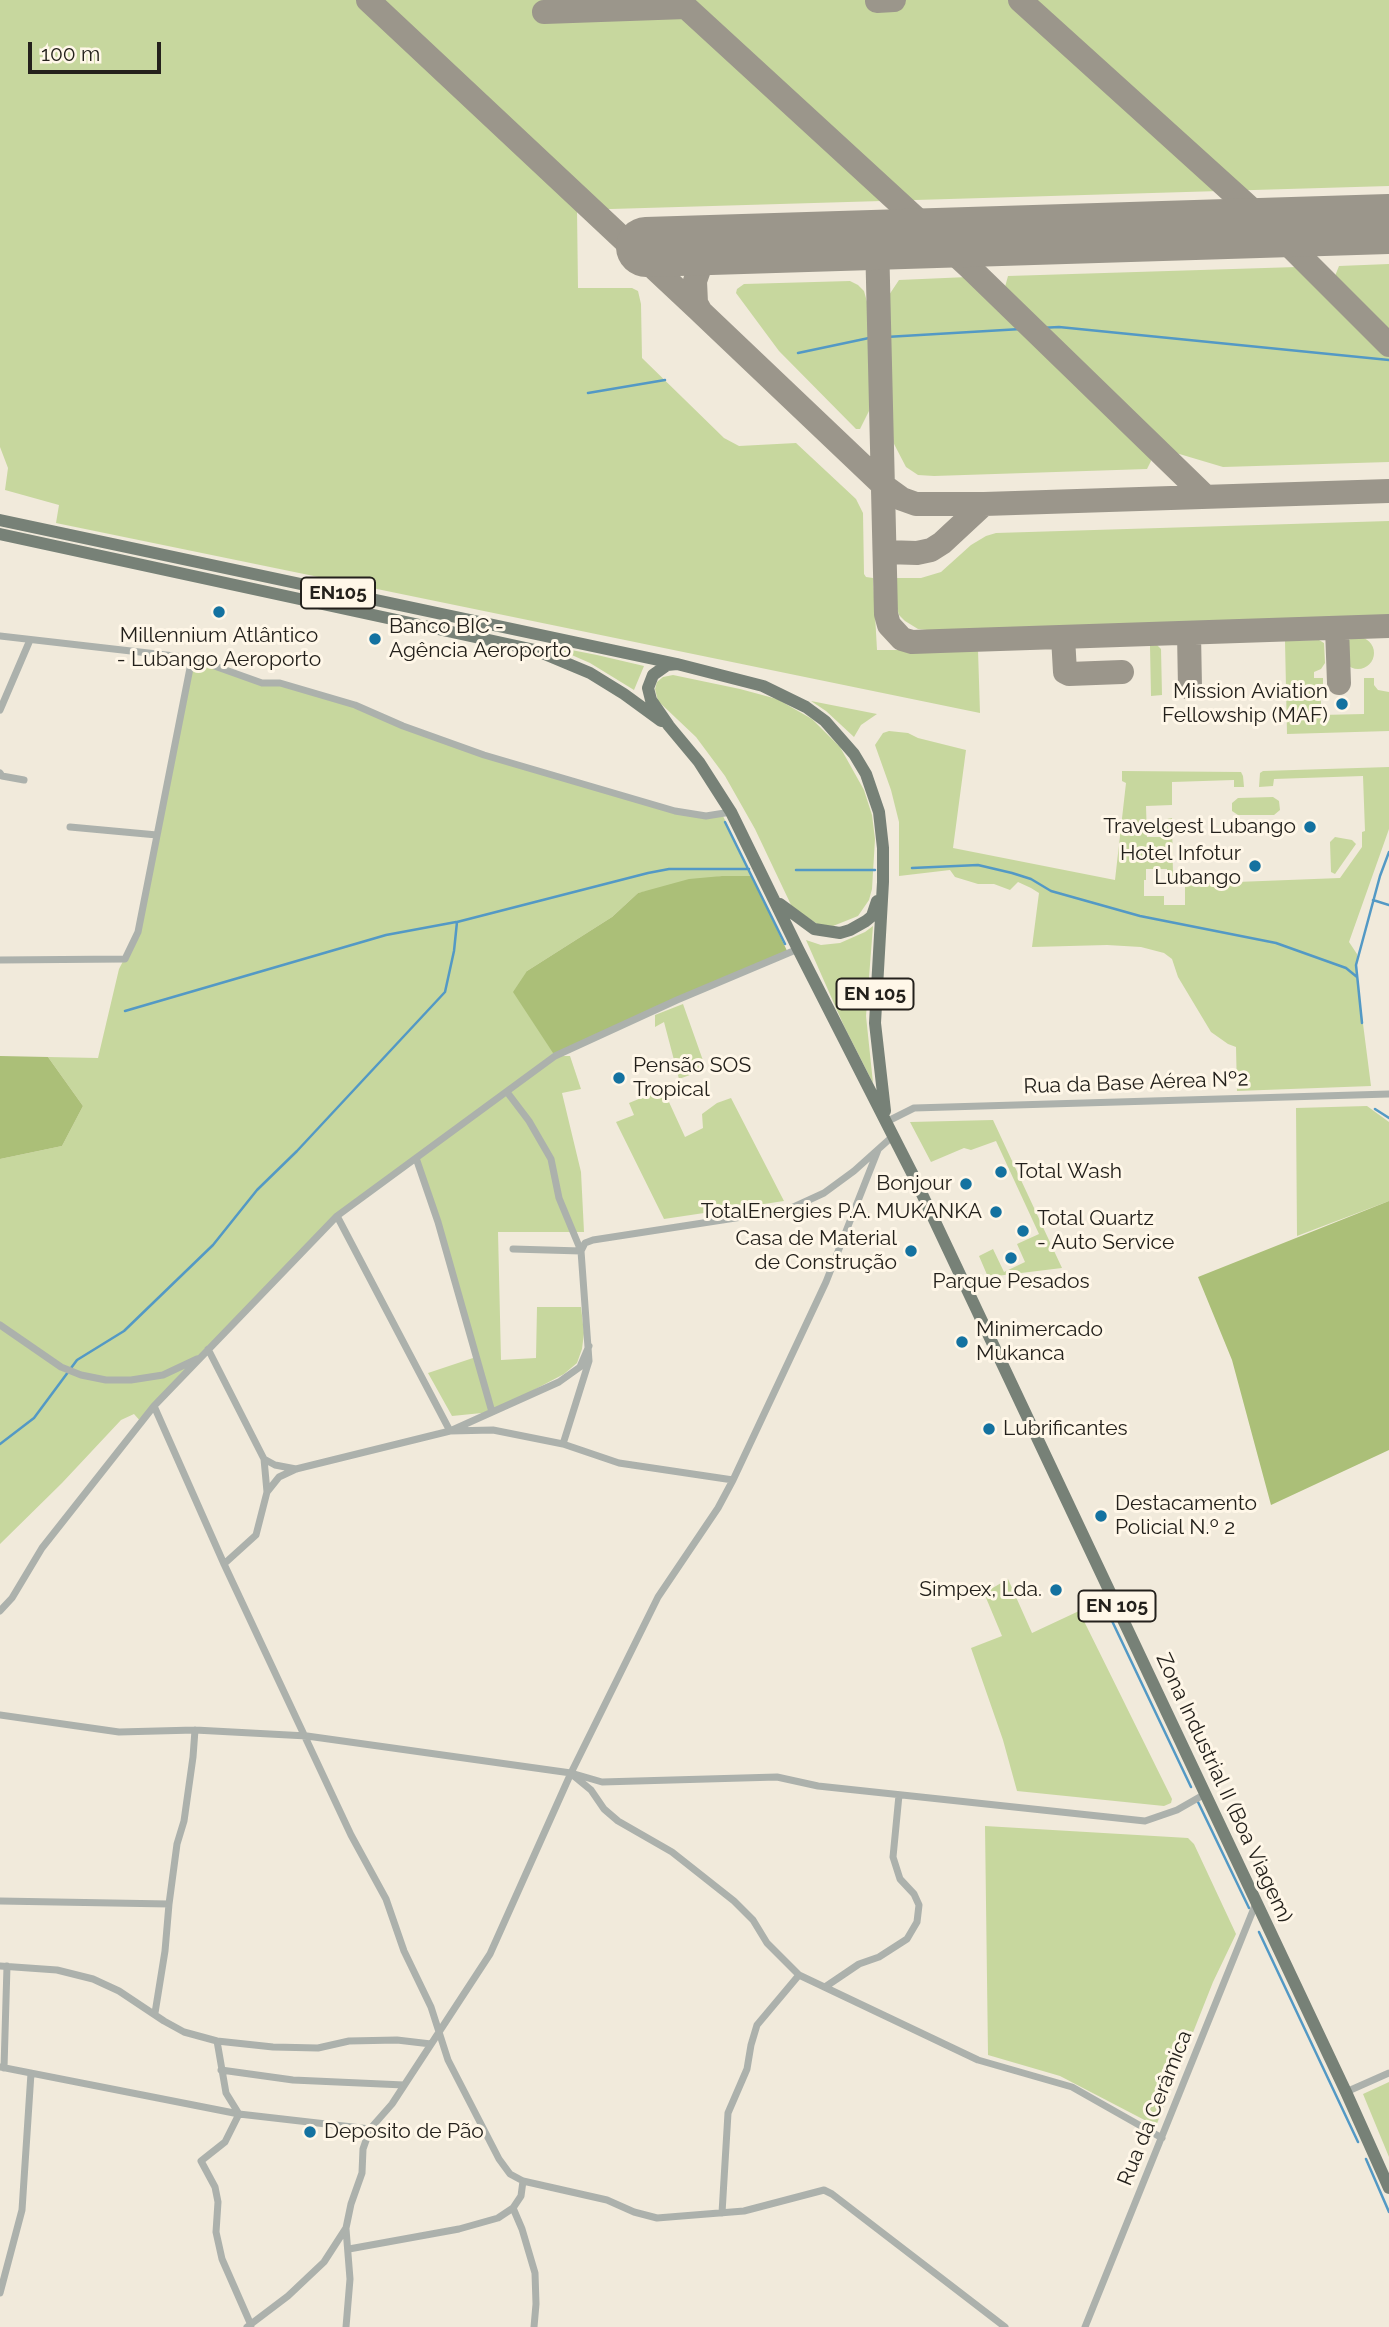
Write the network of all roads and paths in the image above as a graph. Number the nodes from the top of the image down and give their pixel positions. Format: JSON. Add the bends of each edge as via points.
{"nodes":[{"id":1,"x":0,"y":520,"type":"edge"},
{"id":2,"x":0,"y":534,"type":"edge"},
{"id":3,"x":0,"y":636,"type":"edge"},
{"id":4,"x":30,"y":640,"type":"junction"},
{"id":5,"x":192,"y":658,"type":"junction"},
{"id":6,"x":677,"y":664,"type":"junction"},
{"id":7,"x":0,"y":709,"type":"edge"},
{"id":8,"x":668,"y":726,"type":"junction"},
{"id":9,"x":0,"y":773,"type":"edge"},
{"id":10,"x":24,"y":780,"type":"dead end"},
{"id":11,"x":731,"y":812,"type":"junction"},
{"id":12,"x":70,"y":827,"type":"dead end"},
{"id":13,"x":157,"y":835,"type":"junction"},
{"id":14,"x":883,"y":866,"type":"junction"},
{"id":15,"x":772,"y":895,"type":"junction"},
{"id":16,"x":798,"y":949,"type":"junction"},
{"id":17,"x":0,"y":960,"type":"edge"},
{"id":18,"x":507,"y":1092,"type":"junction"},
{"id":19,"x":1389,"y":1094,"type":"edge"},
{"id":20,"x":886,"y":1122,"type":"junction"},
{"id":21,"x":893,"y":1136,"type":"junction"},
{"id":22,"x":878,"y":1150,"type":"junction"},
{"id":23,"x":416,"y":1158,"type":"junction"},
{"id":24,"x":337,"y":1216,"type":"junction"},
{"id":25,"x":513,"y":1249,"type":"dead end"},
{"id":26,"x":581,"y":1251,"type":"junction"},
{"id":27,"x":0,"y":1325,"type":"edge"},
{"id":28,"x":589,"y":1346,"type":"junction"},
{"id":29,"x":208,"y":1349,"type":"junction"},
{"id":30,"x":201,"y":1357,"type":"junction"},
{"id":31,"x":154,"y":1406,"type":"junction"},
{"id":32,"x":492,"y":1412,"type":"junction"},
{"id":33,"x":450,"y":1431,"type":"junction"},
{"id":34,"x":564,"y":1444,"type":"junction"},
{"id":35,"x":264,"y":1459,"type":"junction"},
{"id":36,"x":296,"y":1469,"type":"junction"},
{"id":37,"x":733,"y":1480,"type":"junction"},
{"id":38,"x":267,"y":1492,"type":"junction"},
{"id":39,"x":224,"y":1564,"type":"junction"},
{"id":40,"x":0,"y":1611,"type":"edge"},
{"id":41,"x":0,"y":1715,"type":"edge"},
{"id":42,"x":195,"y":1730,"type":"junction"},
{"id":43,"x":307,"y":1736,"type":"junction"},
{"id":44,"x":571,"y":1773,"type":"junction"},
{"id":45,"x":1205,"y":1794,"type":"junction"},
{"id":46,"x":899,"y":1795,"type":"junction"},
{"id":47,"x":0,"y":1901,"type":"edge"},
{"id":48,"x":1256,"y":1902,"type":"junction"},
{"id":49,"x":169,"y":1904,"type":"junction"},
{"id":50,"x":3,"y":1966,"type":"edge"},
{"id":51,"x":799,"y":1975,"type":"junction"},
{"id":52,"x":825,"y":1987,"type":"junction"},
{"id":53,"x":155,"y":2013,"type":"junction"},
{"id":54,"x":439,"y":2032,"type":"junction"},
{"id":55,"x":218,"y":2041,"type":"junction"},
{"id":56,"x":431,"y":2044,"type":"junction"},
{"id":57,"x":2,"y":2067,"type":"edge"},
{"id":58,"x":221,"y":2070,"type":"junction"},
{"id":59,"x":31,"y":2073,"type":"junction"},
{"id":60,"x":1389,"y":2073,"type":"edge"},
{"id":61,"x":404,"y":2085,"type":"junction"},
{"id":62,"x":1346,"y":2092,"type":"junction"},
{"id":63,"x":239,"y":2114,"type":"junction"},
{"id":64,"x":370,"y":2129,"type":"junction"},
{"id":65,"x":1162,"y":2138,"type":"junction"},
{"id":66,"x":523,"y":2181,"type":"junction"},
{"id":67,"x":1389,"y":2188,"type":"edge"},
{"id":68,"x":513,"y":2208,"type":"junction"},
{"id":69,"x":722,"y":2213,"type":"junction"},
{"id":70,"x":346,"y":2228,"type":"junction"},
{"id":71,"x":348,"y":2249,"type":"junction"},
{"id":72,"x":3,"y":2266,"type":"edge"},
{"id":73,"x":0,"y":2293,"type":"edge"},
{"id":74,"x":249,"y":2326,"type":"edge"},
{"id":75,"x":346,"y":2327,"type":"edge"},
{"id":76,"x":534,"y":2327,"type":"edge"},
{"id":77,"x":1005,"y":2327,"type":"edge"},
{"id":78,"x":1085,"y":2327,"type":"edge"}],
"edges":[{"from":1,"to":6,"type":"main road","number":"EN105"},
{"from":2,"to":8,"type":"main road","number":"EN105","via":[[535,650],[590,673]]},
{"from":3,"to":4,"type":"street"},
{"from":4,"to":5,"type":"street"},
{"from":4,"to":7,"type":"street"},
{"from":5,"to":11,"type":"street","via":[[262,683],[279,683],[355,705],[484,755],[675,811],[706,816]]},
{"from":5,"to":13,"type":"street"},
{"from":6,"to":8,"type":"main road","via":[[658,669],[649,681],[651,700]]},
{"from":6,"to":14,"type":"main road","number":"EN105","via":[[763,686],[825,721],[854,754],[874,794]]},
{"from":8,"to":11,"type":"main road","number":"EN105","via":[[699,762]]},
{"from":9,"to":10,"type":"street"},
{"from":11,"to":15,"type":"main road","number":"EN105"},
{"from":12,"to":13,"type":"street"},
{"from":13,"to":17,"type":"street","via":[[138,932],[125,959]]},
{"from":14,"to":15,"type":"main road","via":[[874,910],[866,922],[850,930],[830,933],[814,929]]},
{"from":14,"to":20,"type":"main road","number":"EN 105","via":[[875,1007]]},
{"from":15,"to":16,"type":"main road","number":"EN 105"},
{"from":16,"to":18,"type":"street","via":[[555,1056]]},
{"from":16,"to":20,"type":"main road","number":"EN 105"},
{"from":18,"to":23,"type":"street"},
{"from":18,"to":26,"type":"street","via":[[551,1159],[559,1198]]},
{"from":19,"to":20,"type":"street","name":"Rua da Base Aérea Nº2","via":[[914,1108]]},
{"from":20,"to":21,"type":"main road","name":"Zona Industrial II (Boa Viagem)","number":"EN 105"},
{"from":21,"to":22,"type":"street"},
{"from":21,"to":45,"type":"main road","name":"Zona Industrial II (Boa Viagem)","number":"EN 105"},
{"from":22,"to":26,"type":"street","via":[[824,1193],[787,1210],[593,1240]]},
{"from":22,"to":37,"type":"street","via":[[826,1282]]},
{"from":23,"to":24,"type":"street"},
{"from":23,"to":32,"type":"street"},
{"from":24,"to":29,"type":"street"},
{"from":24,"to":33,"type":"street"},
{"from":25,"to":26,"type":"street"},
{"from":26,"to":28,"type":"street"},
{"from":27,"to":30,"type":"street","via":[[61,1367],[106,1380],[163,1375]]},
{"from":28,"to":32,"type":"street","via":[[580,1367],[559,1382]]},
{"from":28,"to":34,"type":"street","via":[[587,1373]]},
{"from":29,"to":30,"type":"street"},
{"from":29,"to":35,"type":"street"},
{"from":30,"to":31,"type":"street"},
{"from":31,"to":39,"type":"street"},
{"from":31,"to":40,"type":"street","via":[[42,1548]]},
{"from":32,"to":33,"type":"street"},
{"from":33,"to":34,"type":"street","via":[[493,1430]]},
{"from":33,"to":36,"type":"street"},
{"from":34,"to":37,"type":"street","via":[[619,1463]]},
{"from":35,"to":36,"type":"street"},
{"from":35,"to":38,"type":"street"},
{"from":36,"to":38,"type":"street","via":[[279,1478]]},
{"from":37,"to":44,"type":"street","via":[[658,1597]]},
{"from":38,"to":39,"type":"street","via":[[256,1535]]},
{"from":39,"to":43,"type":"street"},
{"from":41,"to":42,"type":"street","via":[[119,1732]]},
{"from":42,"to":43,"type":"street"},
{"from":42,"to":49,"type":"street"},
{"from":43,"to":44,"type":"street"},
{"from":43,"to":54,"type":"street","via":[[351,1835],[386,1899]]},
{"from":44,"to":46,"type":"street","via":[[602,1782],[777,1777]]},
{"from":44,"to":51,"type":"street","via":[[618,1821],[673,1852],[734,1901],[753,1920],[766,1943]]},
{"from":44,"to":54,"type":"street","via":[[490,1954]]},
{"from":45,"to":46,"type":"street","via":[[1145,1821]]},
{"from":45,"to":48,"type":"main road","name":"Zona Industrial II (Boa Viagem)","number":"EN 105"},
{"from":46,"to":52,"type":"street","via":[[893,1857],[900,1879],[919,1905],[917,1922],[907,1940]]},
{"from":47,"to":49,"type":"street"},
{"from":48,"to":62,"type":"main road","name":"Zona Industrial II (Boa Viagem)","number":"EN 105"},
{"from":48,"to":65,"type":"street","name":"Rua da Cerâmica"},
{"from":49,"to":53,"type":"street"},
{"from":50,"to":53,"type":"street","via":[[57,1970],[93,1979]]},
{"from":50,"to":57,"type":"street"},
{"from":51,"to":52,"type":"street"},
{"from":51,"to":69,"type":"street","via":[[757,2025],[747,2069],[728,2113]]},
{"from":52,"to":65,"type":"street","via":[[978,2060],[1072,2087]]},
{"from":53,"to":55,"type":"street","via":[[184,2032]]},
{"from":54,"to":56,"type":"street"},
{"from":54,"to":66,"type":"street","via":[[448,2060],[499,2159],[510,2174]]},
{"from":55,"to":56,"type":"street","via":[[318,2048],[349,2041]]},
{"from":55,"to":58,"type":"street"},
{"from":56,"to":61,"type":"street"},
{"from":57,"to":59,"type":"street"},
{"from":58,"to":61,"type":"street","via":[[293,2080]]},
{"from":58,"to":63,"type":"street","via":[[226,2093]]},
{"from":59,"to":63,"type":"street"},
{"from":59,"to":72,"type":"street","via":[[22,2210]]},
{"from":60,"to":62,"type":"street"},
{"from":61,"to":64,"type":"street"},
{"from":62,"to":67,"type":"main road","number":"EN 105"},
{"from":63,"to":64,"type":"street"},
{"from":63,"to":74,"type":"street","via":[[225,2142],[201,2161],[215,2186],[222,2259]]},
{"from":64,"to":70,"type":"street"},
{"from":65,"to":78,"type":"street","name":"Rua da Cerâmica"},
{"from":66,"to":68,"type":"street"},
{"from":66,"to":69,"type":"street","via":[[607,2200],[657,2218]]},
{"from":68,"to":71,"type":"street","via":[[498,2218],[459,2229]]},
{"from":68,"to":76,"type":"street","via":[[535,2273]]},
{"from":69,"to":77,"type":"street","via":[[824,2190]]},
{"from":70,"to":71,"type":"street"},
{"from":70,"to":74,"type":"street","via":[[324,2262]]},
{"from":71,"to":75,"type":"street"},
{"from":72,"to":73,"type":"street"}]}
